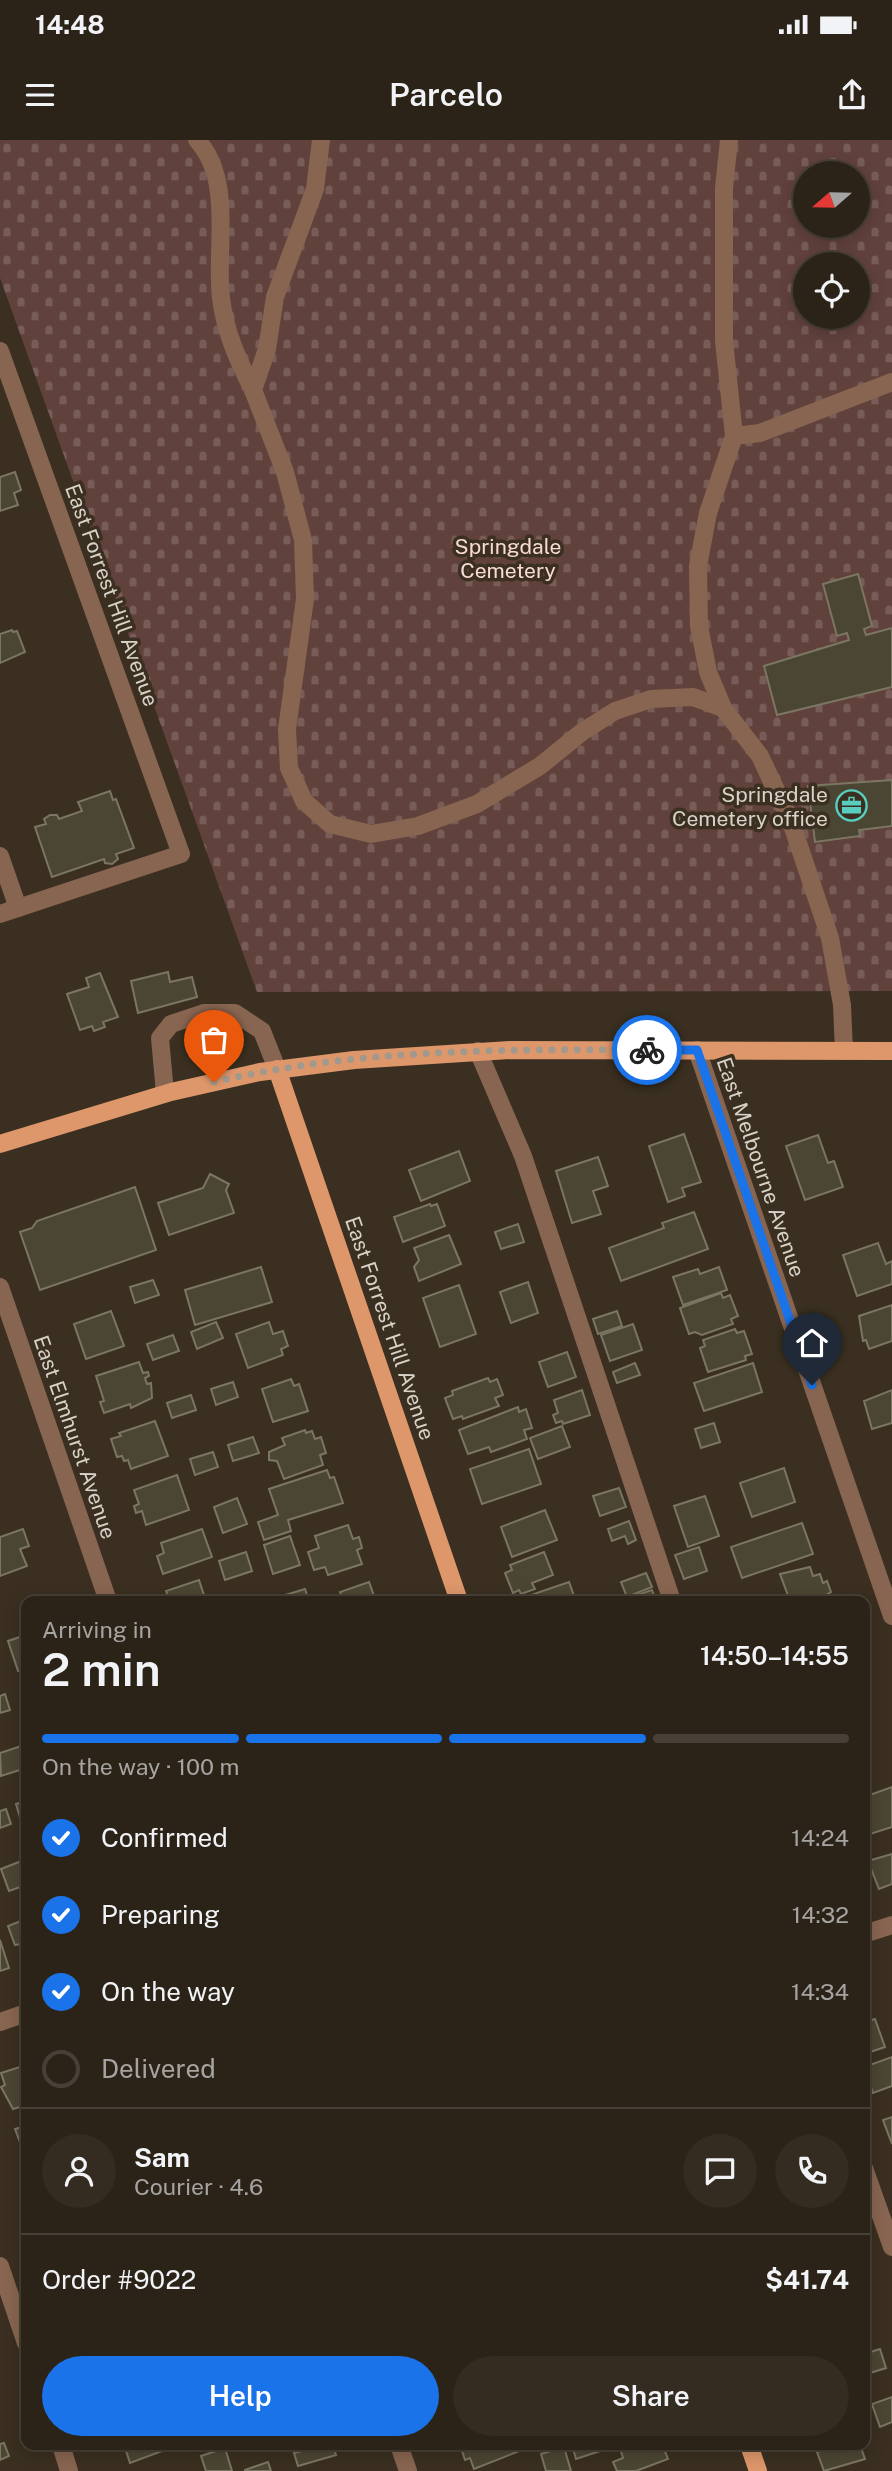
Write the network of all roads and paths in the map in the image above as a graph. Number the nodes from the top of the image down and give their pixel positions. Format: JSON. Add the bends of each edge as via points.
{"nodes":[{"id":1,"x":197,"y":140,"type":"edge"},
{"id":2,"x":321,"y":140,"type":"edge"},
{"id":3,"x":729,"y":140,"type":"edge"},
{"id":4,"x":0,"y":351,"type":"edge"},
{"id":5,"x":892,"y":382,"type":"edge"},
{"id":6,"x":253,"y":390,"type":"junction"},
{"id":7,"x":734,"y":436,"type":"junction"},
{"id":8,"x":723,"y":708,"type":"junction"},
{"id":9,"x":0,"y":856,"type":"edge"},
{"id":10,"x":18,"y":908,"type":"junction"},
{"id":11,"x":0,"y":914,"type":"edge"},
{"id":12,"x":697,"y":1050,"type":"junction"},
{"id":13,"x":478,"y":1051,"type":"junction"},
{"id":14,"x":844,"y":1051,"type":"junction"},
{"id":15,"x":892,"y":1051,"type":"edge"},
{"id":16,"x":277,"y":1069,"type":"junction"},
{"id":17,"x":165,"y":1093,"type":"junction"},
{"id":18,"x":0,"y":1144,"type":"edge"},
{"id":19,"x":0,"y":1287,"type":"edge"},
{"id":20,"x":106,"y":1596,"type":"edge"},
{"id":21,"x":457,"y":1596,"type":"edge"},
{"id":22,"x":670,"y":1596,"type":"edge"},
{"id":23,"x":892,"y":1616,"type":"edge"},
{"id":24,"x":892,"y":1925,"type":"edge"},
{"id":25,"x":870,"y":1932,"type":"edge"},
{"id":26,"x":21,"y":2015,"type":"edge"},
{"id":27,"x":0,"y":2022,"type":"edge"},
{"id":28,"x":870,"y":2185,"type":"edge"},
{"id":29,"x":892,"y":2247,"type":"edge"},
{"id":30,"x":0,"y":2266,"type":"edge"},
{"id":31,"x":21,"y":2328,"type":"edge"},
{"id":32,"x":63,"y":2450,"type":"edge"},
{"id":33,"x":401,"y":2450,"type":"edge"},
{"id":34,"x":751,"y":2450,"type":"edge"},
{"id":35,"x":69,"y":2471,"type":"edge"},
{"id":36,"x":408,"y":2471,"type":"edge"},
{"id":37,"x":758,"y":2471,"type":"edge"}],
"edges":[{"from":1,"to":6,"type":"street","via":[[217,183],[221,297],[230,343]]},
{"from":2,"to":6,"type":"street","via":[[315,189],[275,298],[267,349]]},
{"from":3,"to":7,"type":"street","via":[[724,188],[724,341]]},
{"from":4,"to":10,"type":"street","name":"East Forrest Hill Avenue","via":[[181,854]]},
{"from":5,"to":7,"type":"street","via":[[760,433]]},
{"from":6,"to":8,"type":"street","via":[[285,472],[303,540],[305,599],[287,729],[289,768],[304,801],[330,824],[371,834],[418,826],[477,804],[540,766],[615,711],[651,699],[693,697]]},
{"from":7,"to":8,"type":"street","via":[[708,513],[698,566],[699,626],[708,672]]},
{"from":8,"to":14,"type":"street","via":[[760,756],[791,822],[830,938],[842,1005]]},
{"from":9,"to":10,"type":"street"},
{"from":10,"to":11,"type":"street"},
{"from":12,"to":13,"type":"main road"},
{"from":12,"to":14,"type":"main road"},
{"from":12,"to":23,"type":"street","name":"East Melbourne Avenue"},
{"from":13,"to":16,"type":"main road"},
{"from":13,"to":22,"type":"street","via":[[523,1156]]},
{"from":14,"to":15,"type":"main road"},
{"from":16,"to":17,"type":"main road"},
{"from":16,"to":17,"type":"street","via":[[262,1031],[235,1013],[204,1013],[171,1024],[160,1038]]},
{"from":16,"to":21,"type":"main road","name":"East Forrest Hill Avenue"},
{"from":17,"to":18,"type":"main road"},
{"from":19,"to":20,"type":"street","name":"East Elmhurst Avenue"},
{"from":24,"to":25,"type":"street"},
{"from":26,"to":27,"type":"street"},
{"from":28,"to":29,"type":"street"},
{"from":30,"to":31,"type":"street"},
{"from":32,"to":35,"type":"street"},
{"from":33,"to":36,"type":"street"},
{"from":34,"to":37,"type":"main road"}]}
